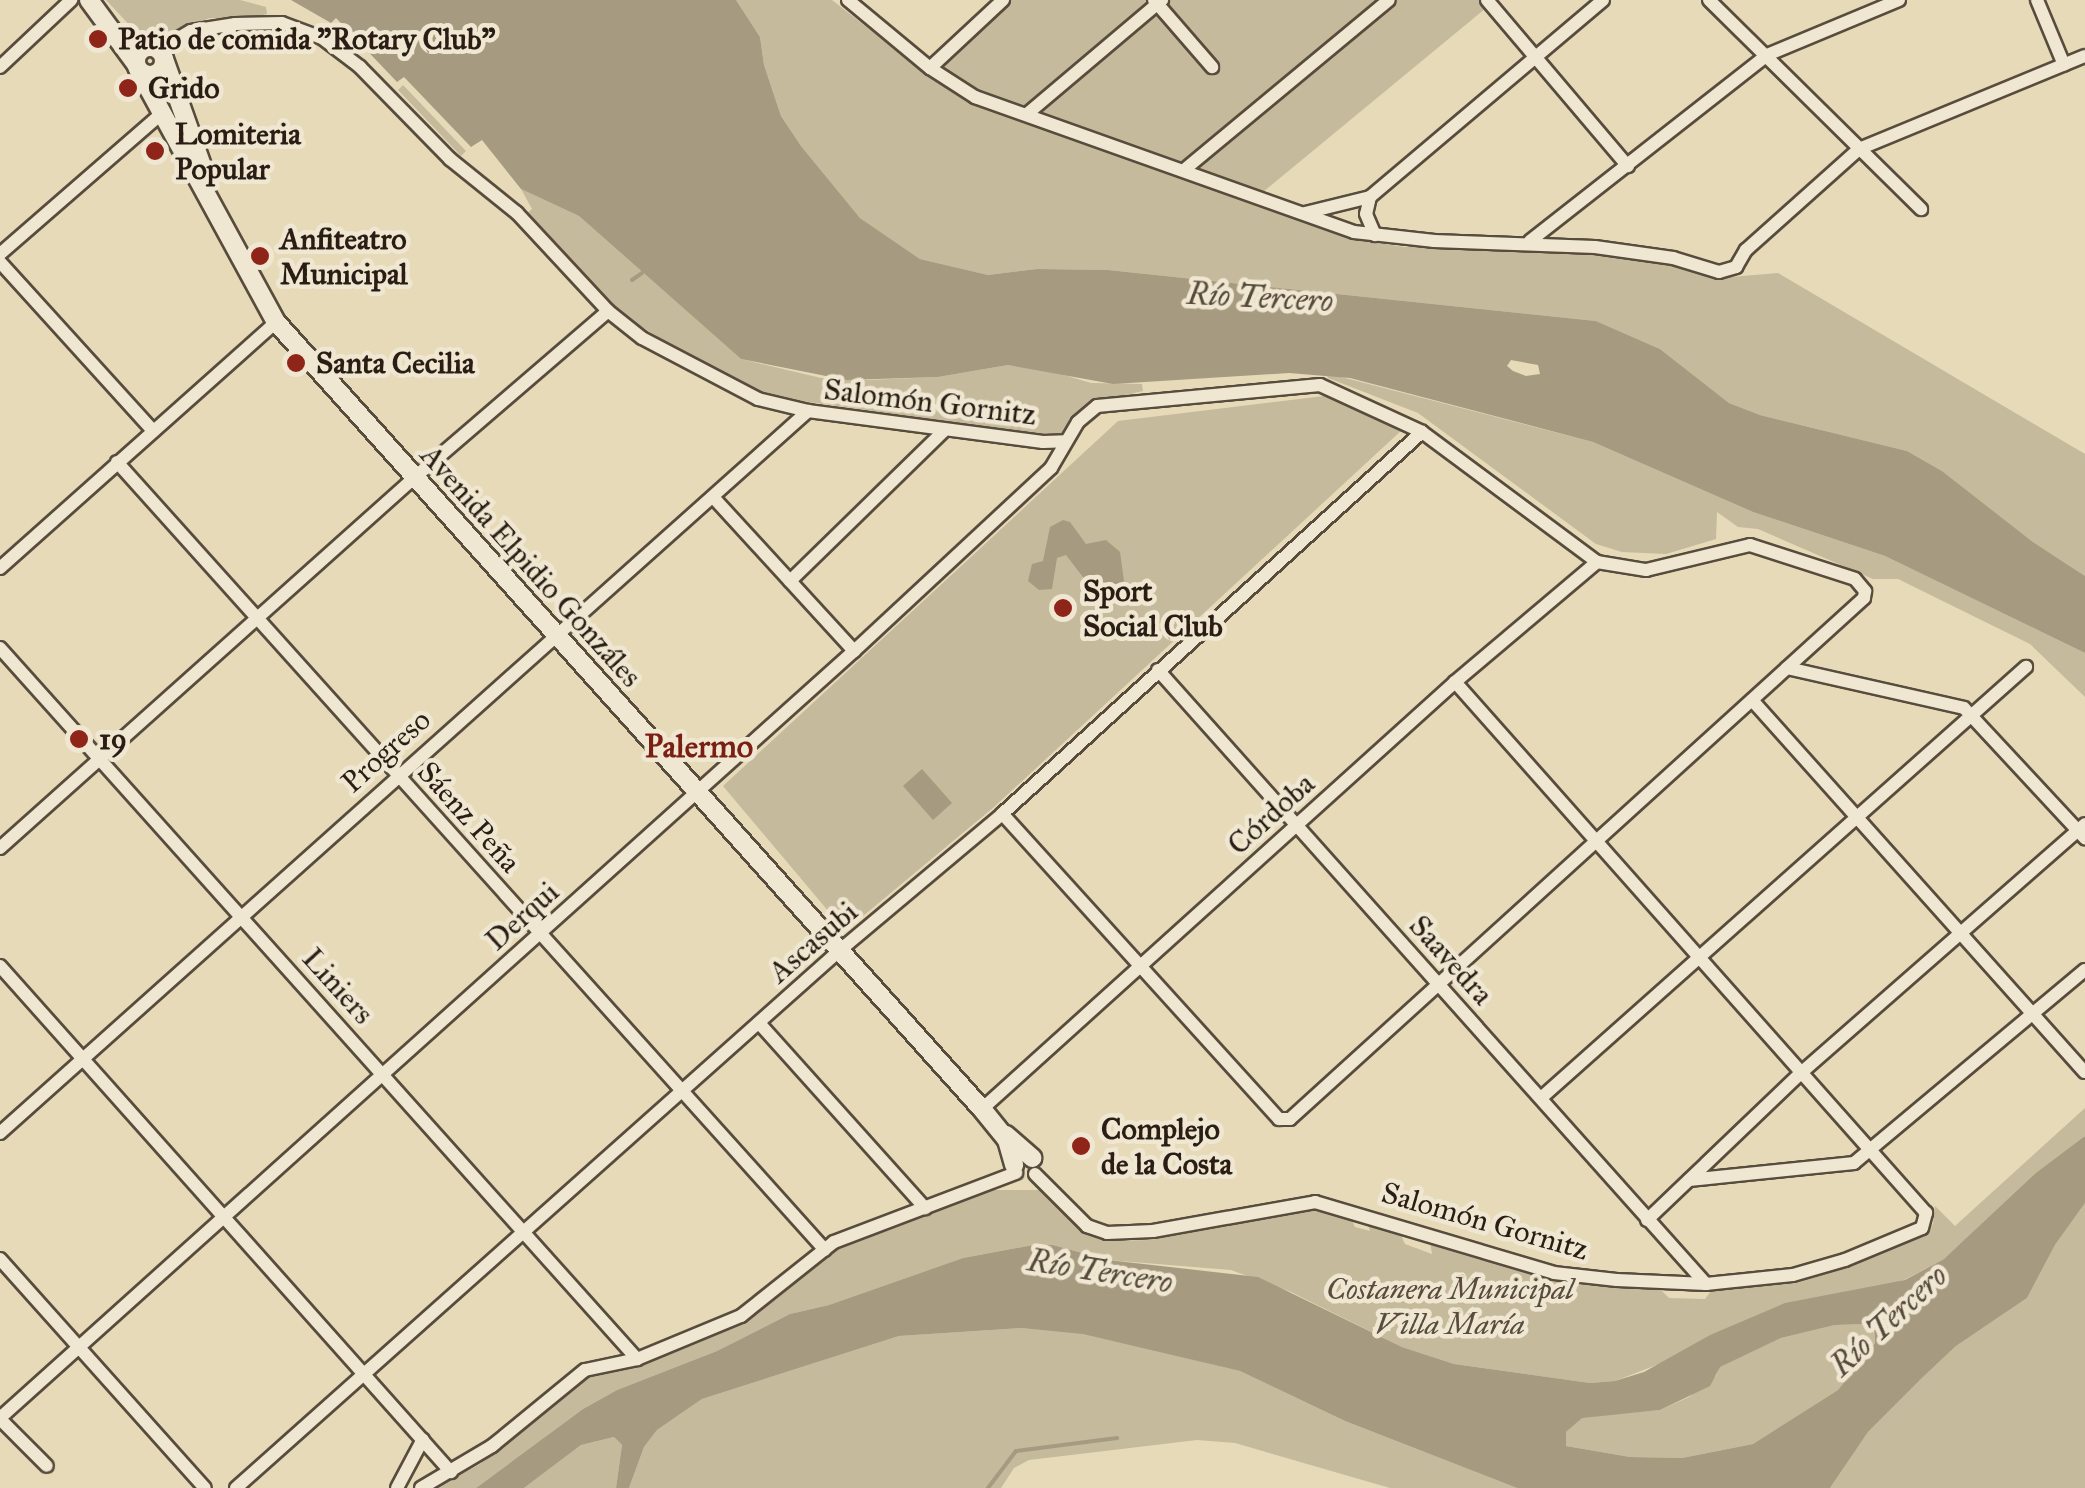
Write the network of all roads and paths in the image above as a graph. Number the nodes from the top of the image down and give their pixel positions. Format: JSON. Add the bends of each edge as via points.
{"nodes":[{"id":1,"x":71,"y":0,"type":"edge"},
{"id":2,"x":91,"y":0,"type":"edge"},
{"id":3,"x":848,"y":0,"type":"edge"},
{"id":4,"x":1003,"y":0,"type":"edge"},
{"id":5,"x":1389,"y":0,"type":"edge"},
{"id":6,"x":1487,"y":0,"type":"edge"},
{"id":7,"x":1603,"y":0,"type":"edge"},
{"id":8,"x":1708,"y":0,"type":"edge"},
{"id":9,"x":1898,"y":0,"type":"edge"},
{"id":10,"x":2037,"y":0,"type":"edge"},
{"id":11,"x":1158,"y":1,"type":"edge"},
{"id":12,"x":159,"y":52,"type":"junction"},
{"id":13,"x":1767,"y":56,"type":"junction"},
{"id":14,"x":2085,"y":56,"type":"edge"},
{"id":15,"x":1536,"y":58,"type":"junction"},
{"id":16,"x":2064,"y":65,"type":"junction"},
{"id":17,"x":0,"y":67,"type":"edge"},
{"id":18,"x":137,"y":67,"type":"junction"},
{"id":19,"x":930,"y":68,"type":"junction"},
{"id":20,"x":1212,"y":68,"type":"dead end"},
{"id":21,"x":160,"y":114,"type":"junction"},
{"id":22,"x":1027,"y":114,"type":"junction"},
{"id":23,"x":1860,"y":149,"type":"junction"},
{"id":24,"x":1628,"y":166,"type":"junction"},
{"id":25,"x":1184,"y":170,"type":"junction"},
{"id":26,"x":1370,"y":198,"type":"junction"},
{"id":27,"x":1921,"y":209,"type":"dead end"},
{"id":28,"x":1300,"y":214,"type":"junction"},
{"id":29,"x":220,"y":217,"type":"junction"},
{"id":30,"x":1376,"y":235,"type":"junction"},
{"id":31,"x":1530,"y":241,"type":"junction"},
{"id":32,"x":0,"y":254,"type":"edge"},
{"id":33,"x":0,"y":262,"type":"edge"},
{"id":34,"x":608,"y":311,"type":"junction"},
{"id":35,"x":276,"y":322,"type":"junction"},
{"id":36,"x":808,"y":411,"type":"junction"},
{"id":37,"x":152,"y":430,"type":"junction"},
{"id":38,"x":945,"y":430,"type":"junction"},
{"id":39,"x":1422,"y":432,"type":"junction"},
{"id":40,"x":1066,"y":441,"type":"junction"},
{"id":41,"x":118,"y":462,"type":"junction"},
{"id":42,"x":414,"y":478,"type":"junction"},
{"id":43,"x":713,"y":497,"type":"junction"},
{"id":44,"x":1598,"y":562,"type":"junction"},
{"id":45,"x":0,"y":568,"type":"edge"},
{"id":46,"x":790,"y":580,"type":"junction"},
{"id":47,"x":256,"y":618,"type":"junction"},
{"id":48,"x":554,"y":634,"type":"junction"},
{"id":49,"x":0,"y":648,"type":"edge"},
{"id":50,"x":854,"y":651,"type":"junction"},
{"id":51,"x":2026,"y":667,"type":"dead end"},
{"id":52,"x":1787,"y":668,"type":"junction"},
{"id":53,"x":1158,"y":670,"type":"junction"},
{"id":54,"x":1455,"y":682,"type":"junction"},
{"id":55,"x":1752,"y":700,"type":"junction"},
{"id":56,"x":1971,"y":715,"type":"junction"},
{"id":57,"x":100,"y":758,"type":"junction"},
{"id":58,"x":397,"y":775,"type":"junction"},
{"id":59,"x":698,"y":792,"type":"junction"},
{"id":60,"x":1002,"y":814,"type":"junction"},
{"id":61,"x":1856,"y":815,"type":"junction"},
{"id":62,"x":1297,"y":825,"type":"junction"},
{"id":63,"x":2083,"y":831,"type":"edge"},
{"id":64,"x":1594,"y":841,"type":"junction"},
{"id":65,"x":0,"y":848,"type":"edge"},
{"id":66,"x":241,"y":915,"type":"junction"},
{"id":67,"x":541,"y":933,"type":"junction"},
{"id":68,"x":1961,"y":933,"type":"junction"},
{"id":69,"x":839,"y":951,"type":"junction"},
{"id":70,"x":1698,"y":957,"type":"junction"},
{"id":71,"x":1140,"y":964,"type":"junction"},
{"id":72,"x":0,"y":966,"type":"edge"},
{"id":73,"x":2085,"y":970,"type":"edge"},
{"id":74,"x":1438,"y":983,"type":"junction"},
{"id":75,"x":2034,"y":1015,"type":"junction"},
{"id":76,"x":759,"y":1023,"type":"junction"},
{"id":77,"x":82,"y":1058,"type":"junction"},
{"id":78,"x":1802,"y":1072,"type":"junction"},
{"id":79,"x":2085,"y":1072,"type":"edge"},
{"id":80,"x":381,"y":1073,"type":"junction"},
{"id":81,"x":681,"y":1091,"type":"junction"},
{"id":82,"x":1541,"y":1098,"type":"junction"},
{"id":83,"x":982,"y":1109,"type":"junction"},
{"id":84,"x":0,"y":1133,"type":"edge"},
{"id":85,"x":1873,"y":1152,"type":"junction"},
{"id":86,"x":1024,"y":1168,"type":"junction"},
{"id":87,"x":1688,"y":1180,"type":"junction"},
{"id":88,"x":925,"y":1208,"type":"junction"},
{"id":89,"x":224,"y":1217,"type":"junction"},
{"id":90,"x":1647,"y":1220,"type":"junction"},
{"id":91,"x":522,"y":1232,"type":"junction"},
{"id":92,"x":824,"y":1250,"type":"junction"},
{"id":93,"x":0,"y":1260,"type":"edge"},
{"id":94,"x":1706,"y":1284,"type":"junction"},
{"id":95,"x":80,"y":1347,"type":"junction"},
{"id":96,"x":637,"y":1359,"type":"junction"},
{"id":97,"x":364,"y":1372,"type":"junction"},
{"id":98,"x":0,"y":1419,"type":"edge"},
{"id":99,"x":423,"y":1438,"type":"junction"},
{"id":100,"x":47,"y":1466,"type":"dead end"},
{"id":101,"x":450,"y":1472,"type":"junction"},
{"id":102,"x":205,"y":1488,"type":"edge"},
{"id":103,"x":236,"y":1488,"type":"edge"},
{"id":104,"x":397,"y":1488,"type":"edge"},
{"id":105,"x":421,"y":1488,"type":"edge"}],
"edges":[{"from":1,"to":17,"type":"street"},
{"from":2,"to":12,"type":"main road","name":"Avenida Elpidio Gonzáles"},
{"from":2,"to":18,"type":"main road","name":"Avenida Elpidio Gonzáles"},
{"from":3,"to":19,"type":"street"},
{"from":4,"to":19,"type":"street"},
{"from":5,"to":25,"type":"street"},
{"from":6,"to":15,"type":"street"},
{"from":7,"to":15,"type":"street"},
{"from":8,"to":13,"type":"street"},
{"from":9,"to":13,"type":"street"},
{"from":10,"to":16,"type":"street"},
{"from":11,"to":20,"type":"street"},
{"from":11,"to":22,"type":"street"},
{"from":12,"to":18,"type":"main road","via":[[155,74]]},
{"from":12,"to":29,"type":"main road","name":"Avenida Elpidio Gonzáles"},
{"from":12,"to":34,"type":"street","name":"Salomón Gornitz","via":[[191,31],[236,24],[282,24],[322,38],[517,214]]},
{"from":13,"to":23,"type":"street"},
{"from":13,"to":24,"type":"street"},
{"from":14,"to":16,"type":"street"},
{"from":15,"to":24,"type":"street"},
{"from":15,"to":26,"type":"street"},
{"from":16,"to":23,"type":"street"},
{"from":18,"to":21,"type":"main road","name":"Avenida Elpidio Gonzáles"},
{"from":19,"to":22,"type":"street","via":[[960,88]]},
{"from":21,"to":29,"type":"main road","name":"Avenida Elpidio Gonzáles"},
{"from":21,"to":32,"type":"street"},
{"from":22,"to":25,"type":"street"},
{"from":23,"to":27,"type":"street"},
{"from":23,"to":31,"type":"street","via":[[1746,250],[1736,267],[1712,272],[1672,258]]},
{"from":24,"to":31,"type":"street"},
{"from":25,"to":28,"type":"street"},
{"from":26,"to":28,"type":"street"},
{"from":26,"to":30,"type":"street","via":[[1366,214]]},
{"from":28,"to":30,"type":"street"},
{"from":29,"to":35,"type":"main road","name":"Avenida Elpidio Gonzáles"},
{"from":30,"to":31,"type":"street"},
{"from":33,"to":37,"type":"street"},
{"from":34,"to":36,"type":"street","name":"Salomón Gornitz","via":[[642,338],[735,389]]},
{"from":34,"to":42,"type":"street"},
{"from":35,"to":37,"type":"street"},
{"from":35,"to":42,"type":"main road","name":"Avenida Elpidio Gonzáles"},
{"from":36,"to":38,"type":"street","name":"Salomón Gornitz"},
{"from":36,"to":43,"type":"street","name":"Progreso"},
{"from":37,"to":41,"type":"street"},
{"from":38,"to":40,"type":"street","name":"Salomón Gornitz"},
{"from":38,"to":46,"type":"street"},
{"from":39,"to":40,"type":"street","name":"Salomón Gornitz","via":[[1334,390],[1308,385],[1116,402],[1086,414]]},
{"from":39,"to":44,"type":"street","name":"Salomón Gornitz"},
{"from":39,"to":53,"type":"street","name":"Ascasubi"},
{"from":40,"to":50,"type":"street","name":"Derqui","via":[[1051,468]]},
{"from":41,"to":45,"type":"street"},
{"from":41,"to":47,"type":"street","name":"Sáenz Peña"},
{"from":42,"to":47,"type":"street"},
{"from":42,"to":48,"type":"main road","name":"Avenida Elpidio Gonzáles"},
{"from":43,"to":46,"type":"street"},
{"from":43,"to":48,"type":"street","name":"Progreso"},
{"from":44,"to":52,"type":"street","name":"Salomón Gornitz","via":[[1646,570],[1739,545],[1762,546],[1863,584],[1864,598]]},
{"from":44,"to":54,"type":"street","name":"Córdoba"},
{"from":46,"to":50,"type":"street"},
{"from":47,"to":57,"type":"street"},
{"from":47,"to":58,"type":"street","name":"Sáenz Peña"},
{"from":48,"to":58,"type":"street","name":"Progreso"},
{"from":48,"to":59,"type":"main road","name":"Avenida Elpidio Gonzáles"},
{"from":49,"to":57,"type":"street","name":"Liniers"},
{"from":50,"to":59,"type":"street","name":"Derqui"},
{"from":51,"to":56,"type":"street"},
{"from":52,"to":55,"type":"street"},
{"from":52,"to":56,"type":"street","via":[[1964,708]]},
{"from":53,"to":60,"type":"street","name":"Ascasubi"},
{"from":53,"to":62,"type":"street","name":"Saavedra"},
{"from":54,"to":62,"type":"street","name":"Córdoba"},
{"from":54,"to":64,"type":"street"},
{"from":55,"to":61,"type":"street"},
{"from":55,"to":64,"type":"street"},
{"from":56,"to":61,"type":"street"},
{"from":56,"to":63,"type":"street"},
{"from":57,"to":65,"type":"street"},
{"from":57,"to":66,"type":"street","name":"Liniers"},
{"from":58,"to":66,"type":"street","name":"Progreso"},
{"from":58,"to":67,"type":"street","name":"Sáenz Peña"},
{"from":59,"to":67,"type":"street","name":"Derqui"},
{"from":59,"to":69,"type":"main road","name":"Avenida Elpidio Gonzáles"},
{"from":60,"to":69,"type":"street","name":"Ascasubi"},
{"from":60,"to":71,"type":"street"},
{"from":61,"to":68,"type":"street"},
{"from":61,"to":70,"type":"street"},
{"from":62,"to":71,"type":"street","name":"Córdoba"},
{"from":62,"to":74,"type":"street","name":"Saavedra"},
{"from":63,"to":68,"type":"street"},
{"from":64,"to":70,"type":"street"},
{"from":64,"to":74,"type":"street"},
{"from":66,"to":77,"type":"street","name":"Progreso"},
{"from":66,"to":80,"type":"street","name":"Liniers"},
{"from":67,"to":80,"type":"street","name":"Derqui"},
{"from":67,"to":81,"type":"street","name":"Sáenz Peña"},
{"from":68,"to":75,"type":"street"},
{"from":68,"to":78,"type":"street"},
{"from":69,"to":76,"type":"street","name":"Ascasubi"},
{"from":69,"to":83,"type":"main road","name":"Avenida Elpidio Gonzáles"},
{"from":70,"to":78,"type":"street"},
{"from":70,"to":82,"type":"street"},
{"from":71,"to":74,"type":"street","via":[[1278,1119],[1290,1118]]},
{"from":71,"to":83,"type":"street","name":"Córdoba"},
{"from":72,"to":77,"type":"street"},
{"from":73,"to":75,"type":"street"},
{"from":74,"to":82,"type":"street","name":"Saavedra"},
{"from":75,"to":79,"type":"street"},
{"from":75,"to":85,"type":"street"},
{"from":76,"to":81,"type":"street","name":"Ascasubi"},
{"from":76,"to":88,"type":"street"},
{"from":77,"to":84,"type":"street","name":"Progreso"},
{"from":77,"to":89,"type":"street"},
{"from":78,"to":85,"type":"street"},
{"from":78,"to":87,"type":"street"},
{"from":80,"to":89,"type":"street","name":"Derqui"},
{"from":80,"to":91,"type":"street","name":"Liniers"},
{"from":81,"to":91,"type":"street","name":"Ascasubi"},
{"from":81,"to":92,"type":"street","name":"Sáenz Peña"},
{"from":82,"to":90,"type":"street","name":"Saavedra"},
{"from":83,"to":86,"type":"main road","name":"Avenida Elpidio Gonzáles"},
{"from":85,"to":87,"type":"street","via":[[1854,1163]]},
{"from":85,"to":94,"type":"street","name":"Salomón Gornitz","via":[[1926,1213],[1922,1228],[1817,1270]]},
{"from":86,"to":88,"type":"street"},
{"from":86,"to":94,"type":"street","name":"Salomón Gornitz","via":[[1087,1226],[1107,1233],[1315,1202],[1554,1273]]},
{"from":87,"to":90,"type":"street"},
{"from":88,"to":92,"type":"street"},
{"from":89,"to":95,"type":"street","name":"Derqui"},
{"from":89,"to":97,"type":"street"},
{"from":90,"to":94,"type":"street","name":"Saavedra"},
{"from":91,"to":96,"type":"street","name":"Liniers"},
{"from":91,"to":97,"type":"street","name":"Ascasubi"},
{"from":92,"to":96,"type":"street","via":[[741,1316]]},
{"from":93,"to":95,"type":"street"},
{"from":95,"to":98,"type":"street","name":"Derqui"},
{"from":95,"to":102,"type":"street"},
{"from":96,"to":101,"type":"street","via":[[585,1370]]},
{"from":97,"to":99,"type":"street"},
{"from":97,"to":103,"type":"street","name":"Ascasubi"},
{"from":98,"to":100,"type":"street"},
{"from":99,"to":101,"type":"street"},
{"from":99,"to":104,"type":"street"},
{"from":101,"to":105,"type":"street"}]}
